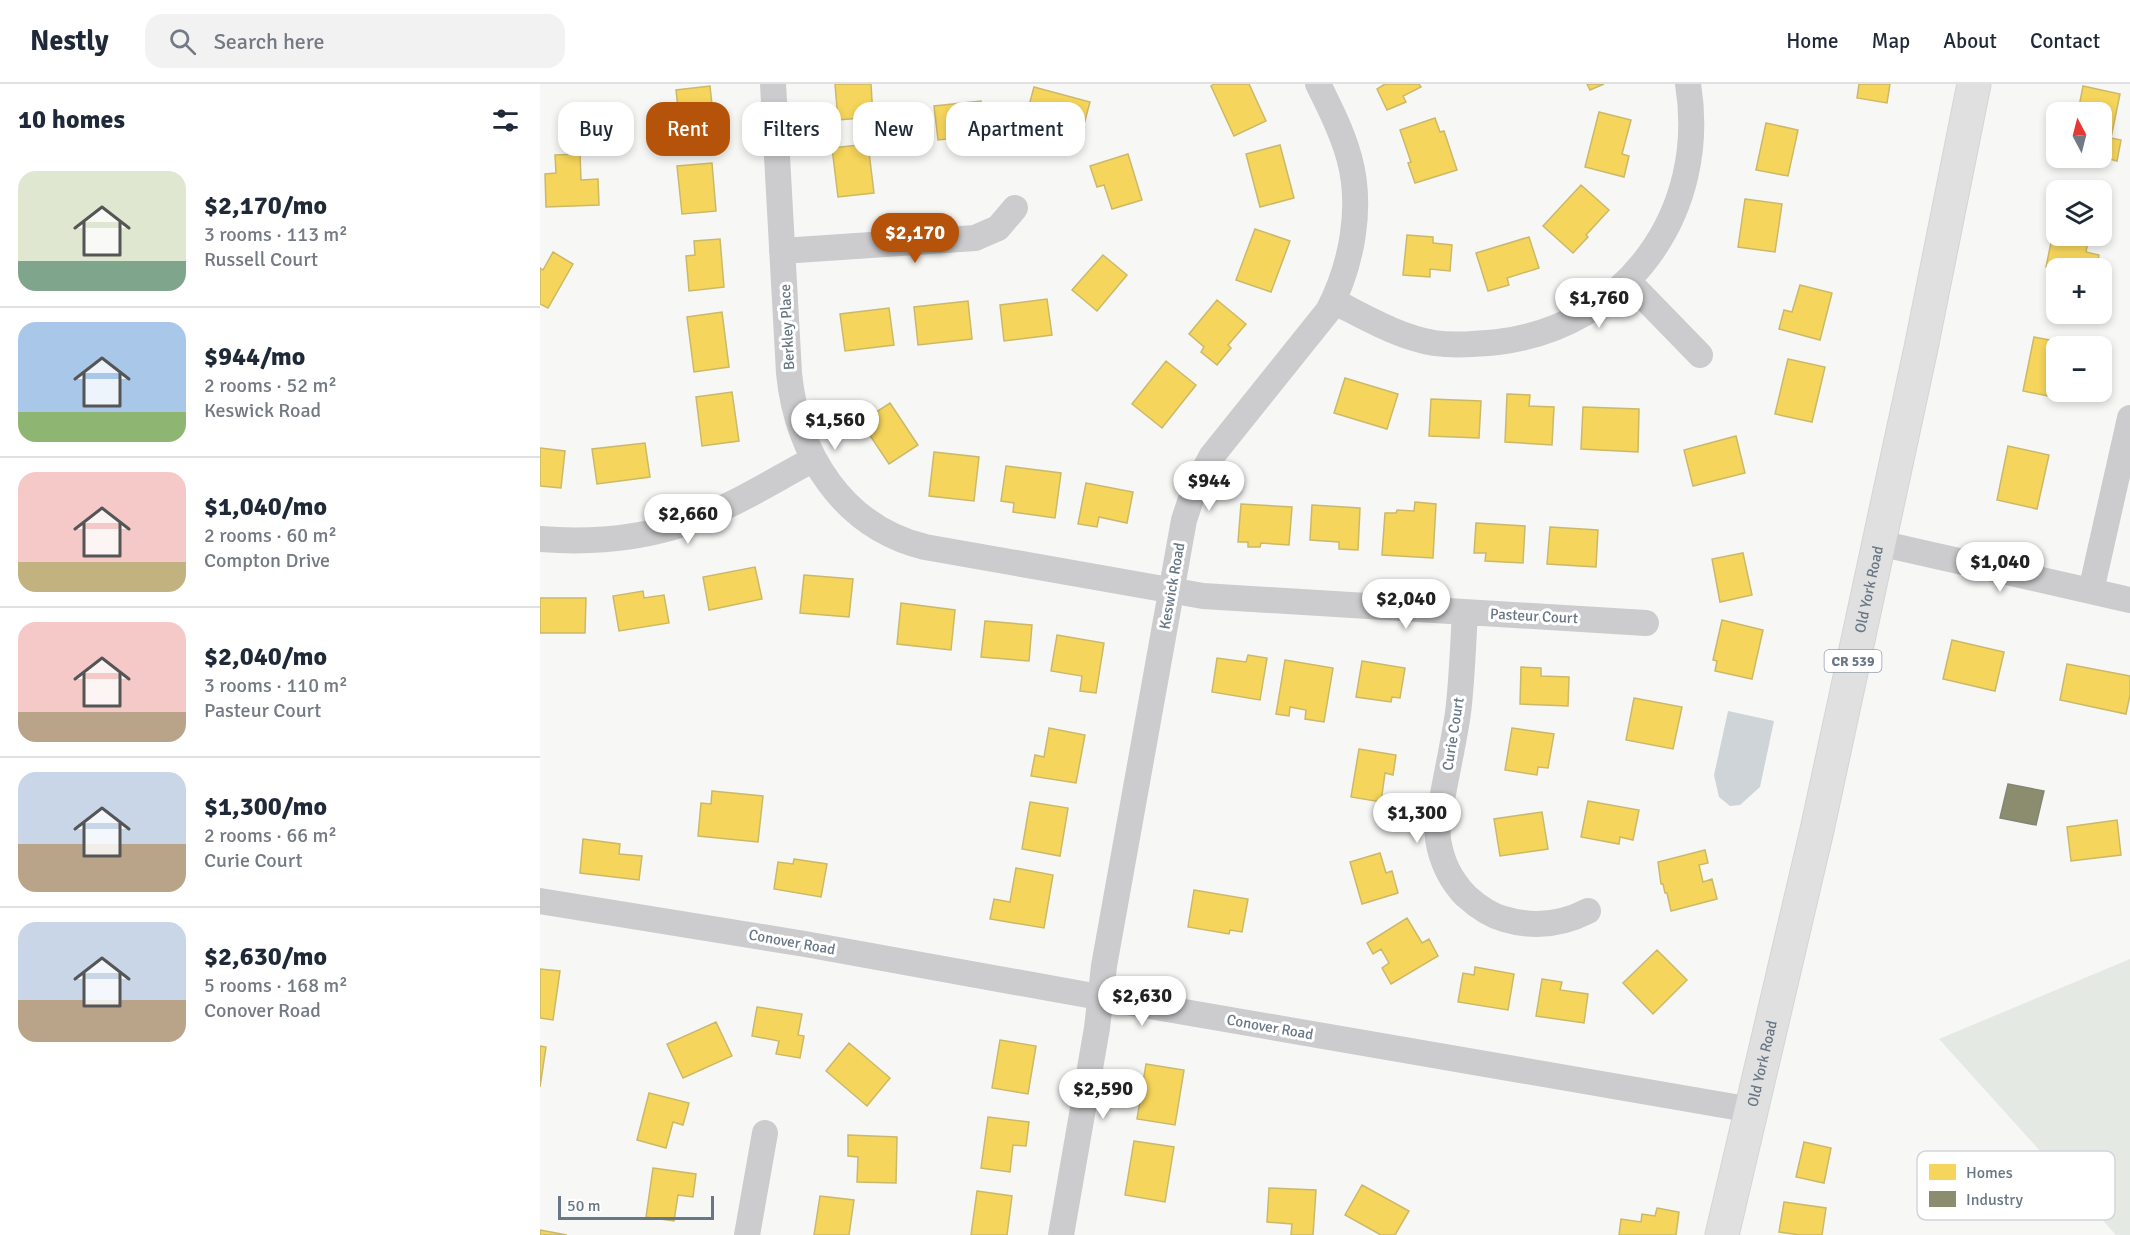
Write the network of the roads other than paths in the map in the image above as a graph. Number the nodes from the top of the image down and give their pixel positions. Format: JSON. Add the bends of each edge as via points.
{"nodes":[{"id":1,"x":773,"y":84,"type":"edge"},
{"id":2,"x":1318,"y":84,"type":"edge"},
{"id":3,"x":1688,"y":84,"type":"edge"},
{"id":4,"x":1974,"y":84,"type":"edge"},
{"id":5,"x":1015,"y":208,"type":"dead end"},
{"id":6,"x":782,"y":251,"type":"junction"},
{"id":7,"x":1628,"y":281,"type":"junction"},
{"id":8,"x":1333,"y":301,"type":"junction"},
{"id":9,"x":1700,"y":355,"type":"dead end"},
{"id":10,"x":2130,"y":418,"type":"edge"},
{"id":11,"x":814,"y":459,"type":"junction"},
{"id":12,"x":540,"y":539,"type":"edge"},
{"id":13,"x":1879,"y":543,"type":"junction"},
{"id":14,"x":2091,"y":591,"type":"junction"},
{"id":15,"x":1171,"y":592,"type":"junction"},
{"id":16,"x":2130,"y":600,"type":"edge"},
{"id":17,"x":1465,"y":612,"type":"junction"},
{"id":18,"x":1646,"y":623,"type":"dead end"},
{"id":19,"x":540,"y":900,"type":"edge"},
{"id":20,"x":1588,"y":912,"type":"dead end"},
{"id":21,"x":1101,"y":998,"type":"junction"},
{"id":22,"x":1752,"y":1110,"type":"junction"},
{"id":23,"x":765,"y":1133,"type":"dead end"},
{"id":24,"x":747,"y":1235,"type":"edge"},
{"id":25,"x":1061,"y":1235,"type":"edge"},
{"id":26,"x":1722,"y":1235,"type":"edge"}],
"edges":[{"from":1,"to":6,"type":"street","name":"Berkley Place"},
{"from":2,"to":8,"type":"street","name":"Keswick Road","via":[[1346,147],[1354,185],[1349,255]]},
{"from":3,"to":7,"type":"street","via":[[1691,133],[1678,204],[1666,230]]},
{"from":4,"to":13,"type":"main road","name":"Old York Road","number":"CR 539"},
{"from":5,"to":6,"type":"street","via":[[998,228],[975,238]]},
{"from":6,"to":11,"type":"street","name":"Berkley Place","via":[[791,394],[805,443]]},
{"from":7,"to":8,"type":"street","via":[[1604,301],[1556,327],[1488,343],[1447,344],[1418,339]]},
{"from":7,"to":9,"type":"street"},
{"from":8,"to":15,"type":"street","name":"Keswick Road","via":[[1203,470],[1184,519]]},
{"from":10,"to":14,"type":"street"},
{"from":11,"to":12,"type":"street","via":[[723,507],[669,528],[609,539]]},
{"from":11,"to":15,"type":"street","name":"Berkley Place","via":[[859,514],[907,542]]},
{"from":13,"to":14,"type":"street"},
{"from":13,"to":22,"type":"main road","name":"Old York Road","number":"CR 539"},
{"from":14,"to":16,"type":"street"},
{"from":15,"to":17,"type":"street","name":"Pasteur Court"},
{"from":15,"to":21,"type":"street","name":"Keswick Road"},
{"from":17,"to":18,"type":"street","name":"Pasteur Court"},
{"from":17,"to":20,"type":"street","name":"Curie Court","via":[[1457,714],[1438,826],[1445,864],[1466,895],[1499,918],[1523,924],[1555,924]]},
{"from":19,"to":21,"type":"street","name":"Conover Road"},
{"from":21,"to":22,"type":"street","name":"Conover Road"},
{"from":21,"to":25,"type":"street","name":"Keswick Road"},
{"from":22,"to":26,"type":"main road","name":"Old York Road","number":"CR 539"},
{"from":23,"to":24,"type":"street"}]}
